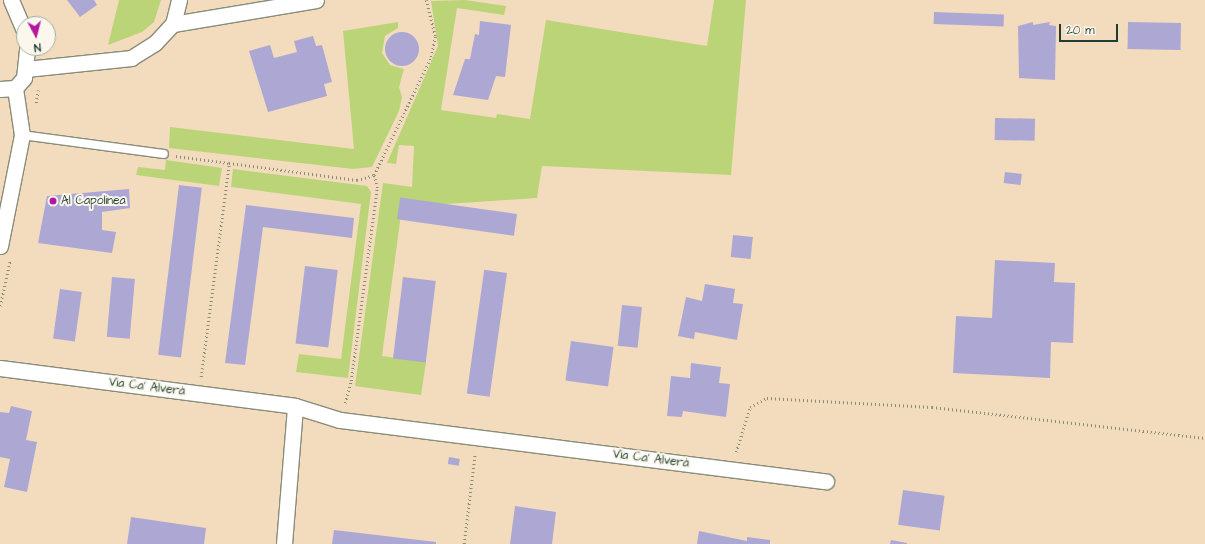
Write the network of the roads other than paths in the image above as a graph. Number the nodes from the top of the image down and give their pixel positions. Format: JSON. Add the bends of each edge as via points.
{"nodes":[{"id":1,"x":11,"y":0,"type":"edge"},
{"id":2,"x":179,"y":0,"type":"edge"},
{"id":3,"x":316,"y":0,"type":"edge"},
{"id":4,"x":18,"y":16,"type":"edge"},
{"id":5,"x":173,"y":24,"type":"junction"},
{"id":6,"x":27,"y":56,"type":"edge"},
{"id":7,"x":26,"y":69,"type":"junction"},
{"id":8,"x":15,"y":88,"type":"junction"},
{"id":9,"x":0,"y":89,"type":"edge"},
{"id":10,"x":22,"y":135,"type":"junction"},
{"id":11,"x":164,"y":154,"type":"road end"},
{"id":12,"x":0,"y":246,"type":"edge"},
{"id":13,"x":0,"y":368,"type":"edge"},
{"id":14,"x":295,"y":406,"type":"junction"},
{"id":15,"x":826,"y":481,"type":"dead end"},
{"id":16,"x":284,"y":544,"type":"edge"}],
"edges":[{"from":1,"to":4,"type":"street"},
{"from":2,"to":5,"type":"street"},
{"from":3,"to":5,"type":"street"},
{"from":5,"to":7,"type":"street","via":[[155,43],[131,58]]},
{"from":6,"to":7,"type":"street"},
{"from":7,"to":8,"type":"street"},
{"from":8,"to":9,"type":"street"},
{"from":8,"to":10,"type":"street"},
{"from":10,"to":11,"type":"lane"},
{"from":10,"to":12,"type":"street"},
{"from":13,"to":14,"type":"street","name":"Via Ca' Alverà"},
{"from":14,"to":15,"type":"street","name":"Via Ca' Alverà","via":[[340,420]]},
{"from":14,"to":16,"type":"street"}]}
